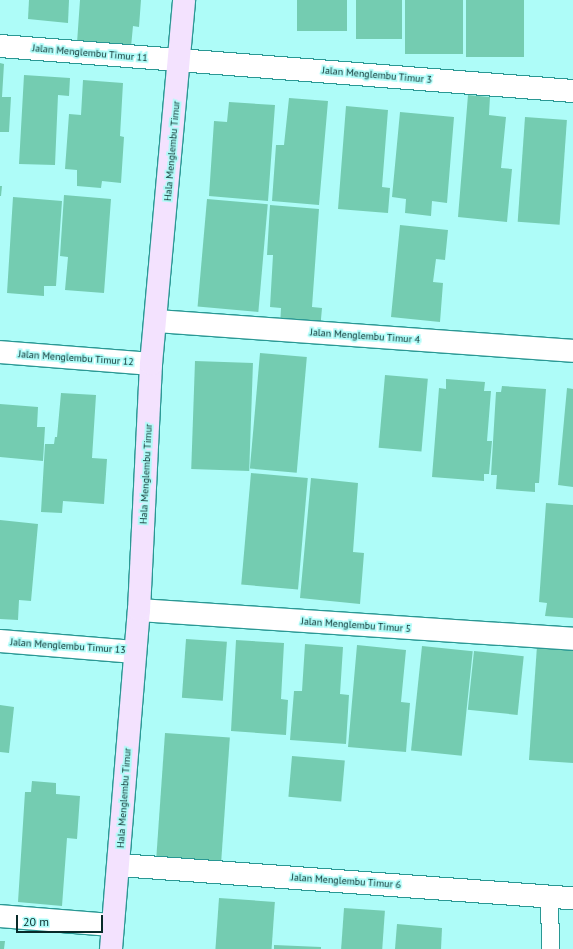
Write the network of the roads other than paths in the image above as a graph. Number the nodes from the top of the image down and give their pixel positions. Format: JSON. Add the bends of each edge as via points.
{"nodes":[{"id":1,"x":184,"y":0,"type":"edge"},
{"id":2,"x":0,"y":46,"type":"edge"},
{"id":3,"x":180,"y":60,"type":"junction"},
{"id":4,"x":573,"y":91,"type":"edge"},
{"id":5,"x":157,"y":321,"type":"junction"},
{"id":6,"x":573,"y":351,"type":"edge"},
{"id":7,"x":0,"y":352,"type":"edge"},
{"id":8,"x":152,"y":364,"type":"junction"},
{"id":9,"x":139,"y":610,"type":"junction"},
{"id":10,"x":573,"y":639,"type":"edge"},
{"id":11,"x":0,"y":641,"type":"edge"},
{"id":12,"x":135,"y":652,"type":"junction"},
{"id":13,"x":119,"y":865,"type":"junction"},
{"id":14,"x":549,"y":896,"type":"junction"},
{"id":15,"x":573,"y":898,"type":"edge"},
{"id":16,"x":0,"y":916,"type":"edge"},
{"id":17,"x":113,"y":925,"type":"junction"},
{"id":18,"x":112,"y":949,"type":"edge"},
{"id":19,"x":550,"y":949,"type":"edge"}],
"edges":[{"from":1,"to":3,"type":"street","name":"Hala Menglembu Timur"},
{"from":2,"to":3,"type":"street","name":"Jalan Menglembu Timur 11"},
{"from":3,"to":4,"type":"street","name":"Jalan Menglembu Timur 3"},
{"from":3,"to":5,"type":"street","name":"Hala Menglembu Timur"},
{"from":5,"to":6,"type":"street","name":"Jalan Menglembu Timur 4"},
{"from":5,"to":8,"type":"street","name":"Hala Menglembu Timur"},
{"from":7,"to":8,"type":"street","name":"Jalan Menglembu Timur 12"},
{"from":8,"to":9,"type":"street","name":"Hala Menglembu Timur"},
{"from":9,"to":10,"type":"street","name":"Jalan Menglembu Timur 5"},
{"from":9,"to":12,"type":"street","name":"Hala Menglembu Timur"},
{"from":11,"to":12,"type":"street","name":"Jalan Menglembu Timur 13"},
{"from":12,"to":13,"type":"street","name":"Hala Menglembu Timur"},
{"from":13,"to":14,"type":"street","name":"Jalan Menglembu Timur 6"},
{"from":13,"to":17,"type":"street","name":"Hala Menglembu Timur"},
{"from":14,"to":15,"type":"street","name":"Jalan Menglembu Timur 6"},
{"from":14,"to":19,"type":"lane"},
{"from":16,"to":17,"type":"street"},
{"from":17,"to":18,"type":"street","name":"Hala Menglembu Timur"}]}
